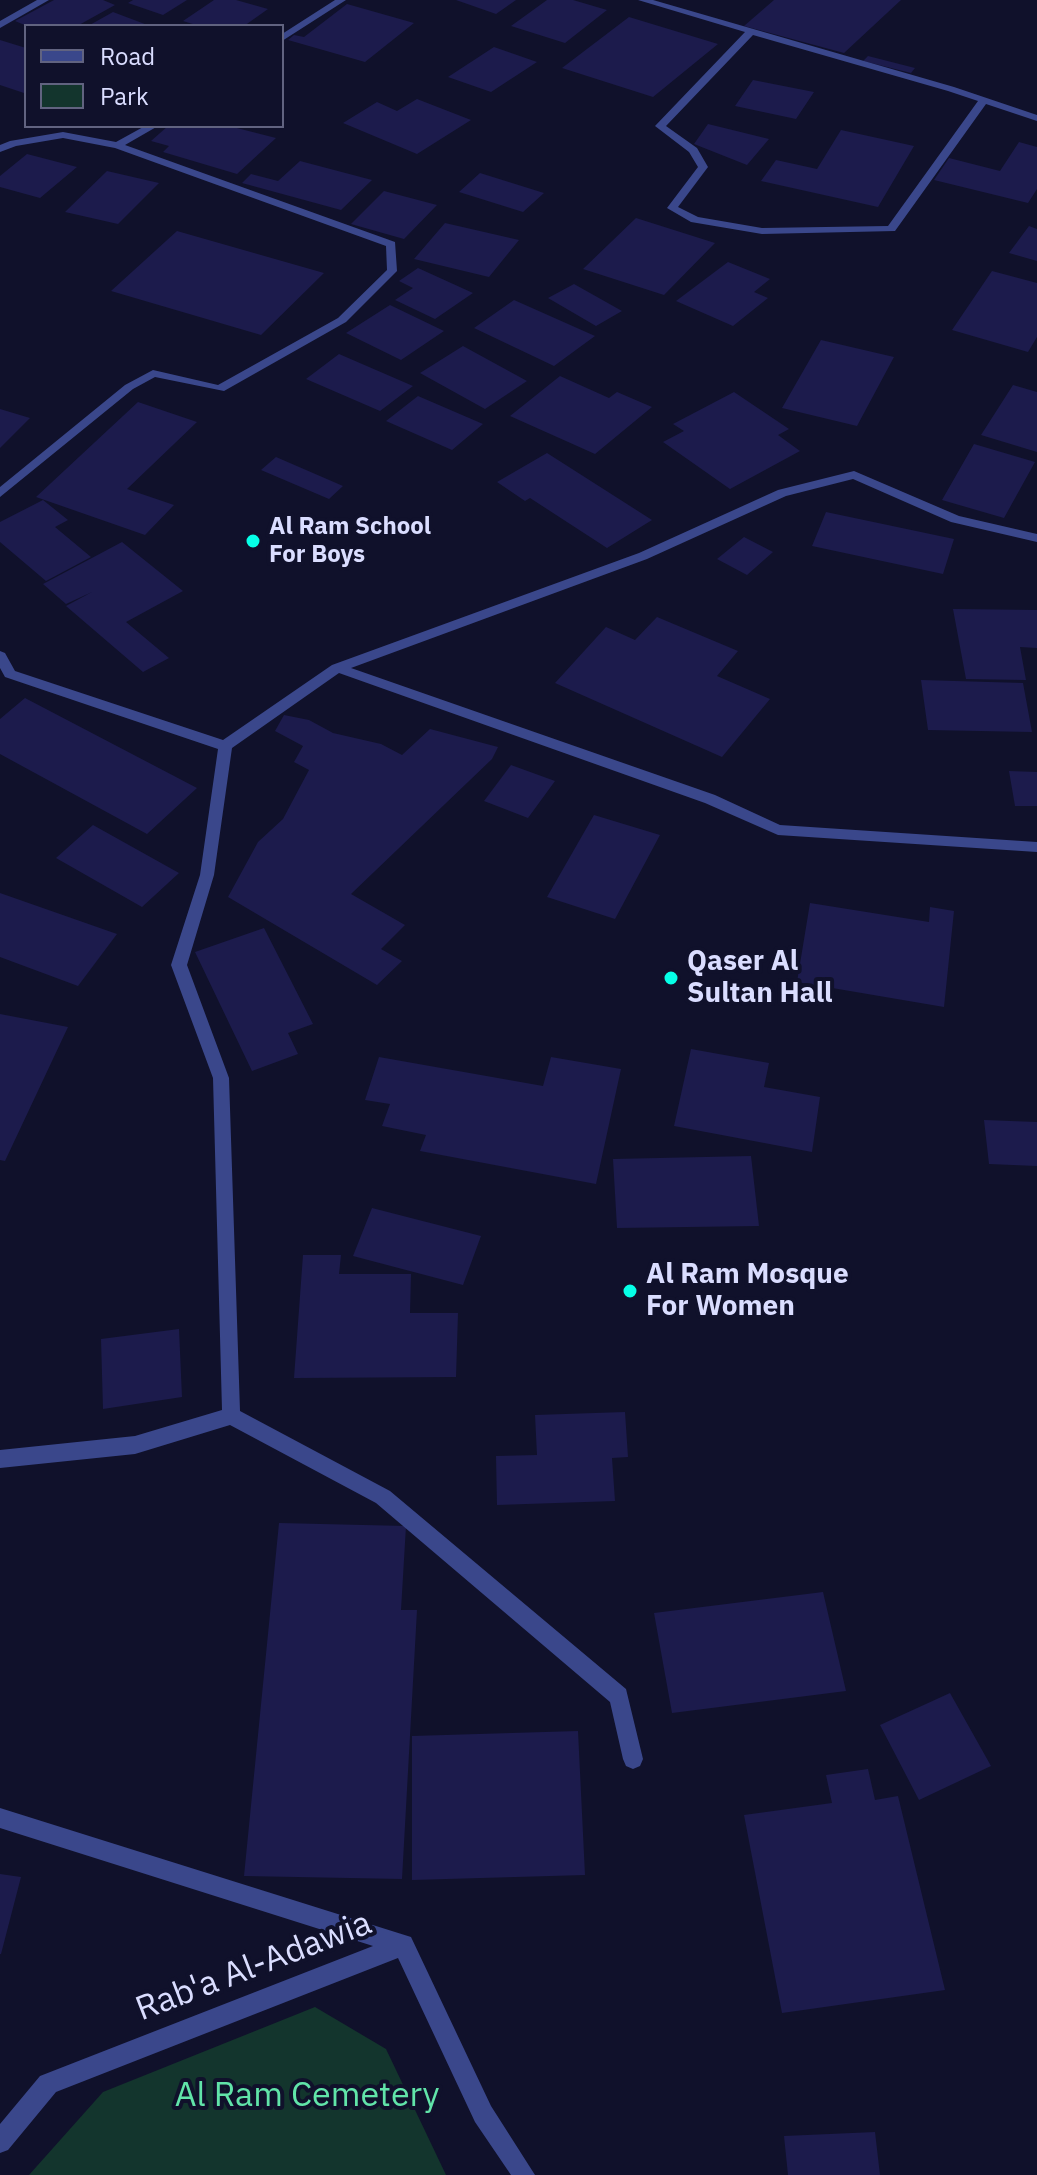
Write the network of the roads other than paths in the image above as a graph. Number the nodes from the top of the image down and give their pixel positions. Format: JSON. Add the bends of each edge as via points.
{"nodes":[{"id":1,"x":44,"y":0,"type":"edge"},
{"id":2,"x":341,"y":0,"type":"edge"},
{"id":3,"x":643,"y":0,"type":"edge"},
{"id":4,"x":0,"y":25,"type":"edge"},
{"id":5,"x":751,"y":31,"type":"junction"},
{"id":6,"x":284,"y":37,"type":"edge"},
{"id":7,"x":984,"y":100,"type":"junction"},
{"id":8,"x":1037,"y":118,"type":"edge"},
{"id":9,"x":149,"y":128,"type":"edge"},
{"id":10,"x":117,"y":145,"type":"junction"},
{"id":11,"x":0,"y":149,"type":"edge"},
{"id":12,"x":0,"y":493,"type":"edge"},
{"id":13,"x":1037,"y":538,"type":"edge"},
{"id":14,"x":0,"y":656,"type":"edge"},
{"id":15,"x":337,"y":668,"type":"junction"},
{"id":16,"x":225,"y":746,"type":"junction"},
{"id":17,"x":1037,"y":847,"type":"edge"},
{"id":18,"x":231,"y":1416,"type":"junction"},
{"id":19,"x":0,"y":1459,"type":"edge"},
{"id":20,"x":633,"y":1759,"type":"dead end"},
{"id":21,"x":0,"y":1818,"type":"edge"},
{"id":22,"x":403,"y":1945,"type":"junction"},
{"id":23,"x":0,"y":2142,"type":"edge"},
{"id":24,"x":524,"y":2175,"type":"edge"}],
"edges":[{"from":1,"to":4,"type":"street"},
{"from":2,"to":6,"type":"street"},
{"from":3,"to":5,"type":"street"},
{"from":5,"to":7,"type":"street"},
{"from":5,"to":7,"type":"street","via":[[660,126],[693,150],[703,167],[672,208],[695,220],[762,231],[891,229]]},
{"from":7,"to":8,"type":"street"},
{"from":9,"to":10,"type":"street"},
{"from":10,"to":11,"type":"street","via":[[63,135]]},
{"from":10,"to":12,"type":"street","via":[[391,244],[392,271],[342,320],[220,389],[153,373]]},
{"from":13,"to":15,"type":"street","via":[[955,519],[854,475],[782,493],[643,556]]},
{"from":14,"to":16,"type":"street","via":[[10,674]]},
{"from":15,"to":16,"type":"street"},
{"from":15,"to":17,"type":"street","via":[[710,799],[778,830]]},
{"from":16,"to":18,"type":"street","via":[[207,875],[179,965],[221,1078]]},
{"from":18,"to":19,"type":"street","via":[[135,1445]]},
{"from":18,"to":20,"type":"street","via":[[383,1497],[619,1696]]},
{"from":21,"to":22,"type":"street"},
{"from":22,"to":23,"type":"street","name":"Rab'a Al-Adawia","via":[[48,2084]]},
{"from":22,"to":24,"type":"street","name":"Rab'a Al-Adawia","via":[[483,2114]]}]}
